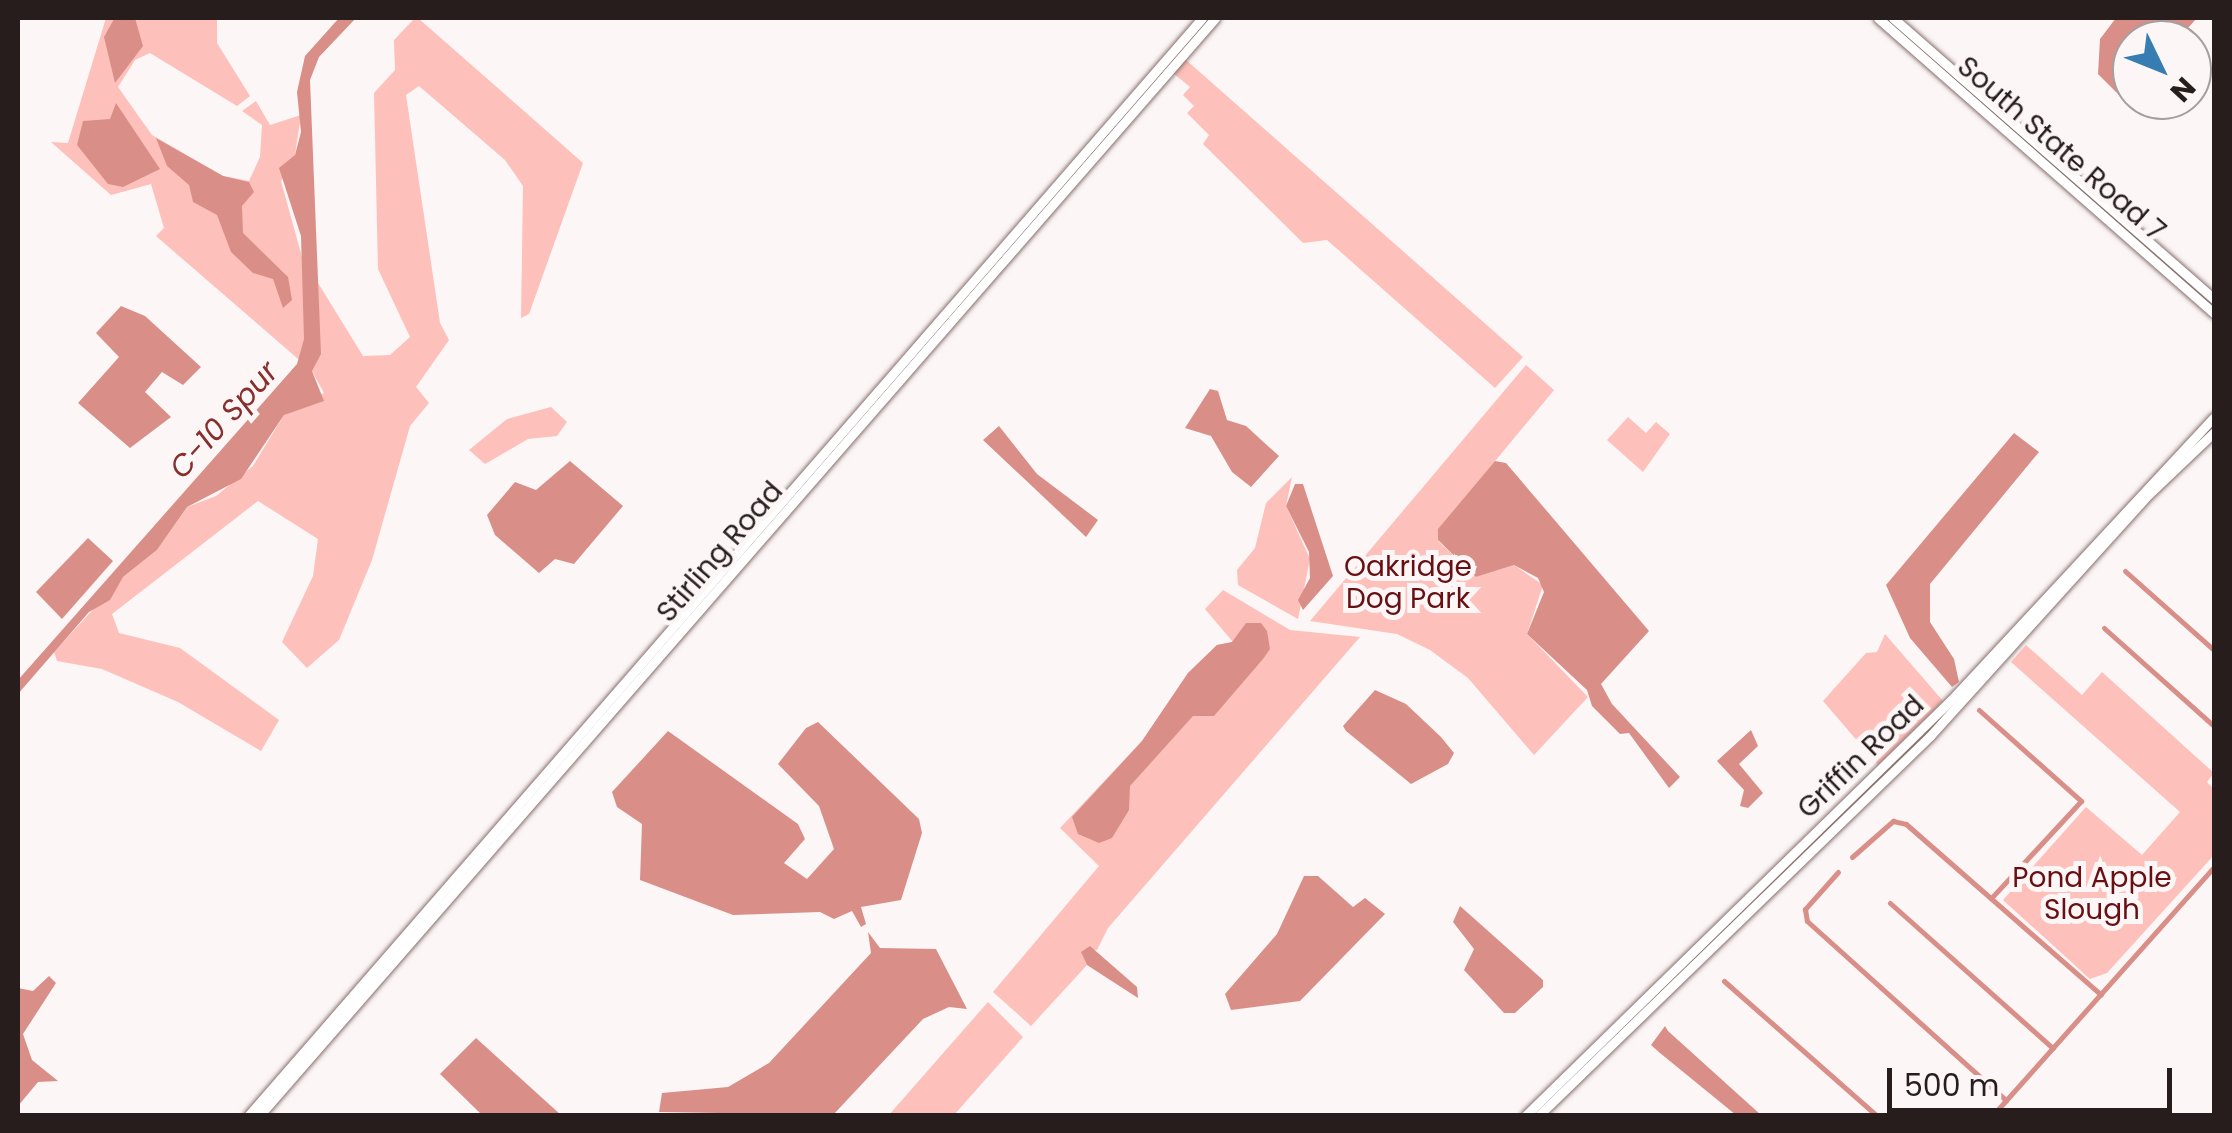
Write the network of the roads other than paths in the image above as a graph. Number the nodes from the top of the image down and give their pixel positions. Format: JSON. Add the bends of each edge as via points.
{"nodes":[{"id":1,"x":1203,"y":18,"type":"edge"},
{"id":2,"x":1214,"y":18,"type":"edge"},
{"id":3,"x":1878,"y":18,"type":"edge"},
{"id":4,"x":1893,"y":18,"type":"edge"},
{"id":5,"x":1203,"y":31,"type":"junction"},
{"id":6,"x":2147,"y":247,"type":"junction"},
{"id":7,"x":2214,"y":299,"type":"edge"},
{"id":8,"x":2214,"y":313,"type":"edge"},
{"id":9,"x":2214,"y":416,"type":"edge"},
{"id":10,"x":2214,"y":432,"type":"edge"},
{"id":11,"x":641,"y":670,"type":"junction"},
{"id":12,"x":602,"y":708,"type":"junction"},
{"id":13,"x":602,"y":722,"type":"junction"},
{"id":14,"x":496,"y":829,"type":"junction"},
{"id":15,"x":495,"y":846,"type":"junction"},
{"id":16,"x":255,"y":1113,"type":"edge"},
{"id":17,"x":1525,"y":1116,"type":"edge"},
{"id":18,"x":1538,"y":1116,"type":"edge"}],
"edges":[{"from":1,"to":5,"type":"main road"},
{"from":1,"to":11,"type":"main road","name":"Stirling Road"},
{"from":2,"to":5,"type":"main road","name":"Stirling Road"},
{"from":3,"to":6,"type":"main road","name":"South State Road 7","via":[[2134,243]]},
{"from":4,"to":6,"type":"main road","name":"South State Road 7"},
{"from":5,"to":11,"type":"main road","name":"Stirling Road"},
{"from":6,"to":7,"type":"main road","name":"South State Road 7"},
{"from":6,"to":8,"type":"main road","name":"South State Road 7"},
{"from":9,"to":17,"type":"main road","name":"Griffin Road","via":[[1952,700]]},
{"from":10,"to":18,"type":"main road","name":"Griffin Road","via":[[2149,494],[1930,736]]},
{"from":11,"to":12,"type":"main road","name":"Stirling Road"},
{"from":11,"to":13,"type":"main road","name":"Stirling Road"},
{"from":12,"to":13,"type":"main road"},
{"from":12,"to":14,"type":"main road","name":"Stirling Road"},
{"from":13,"to":15,"type":"main road","name":"Stirling Road"},
{"from":14,"to":15,"type":"main road"},
{"from":14,"to":16,"type":"main road","name":"Stirling Road"},
{"from":15,"to":16,"type":"main road","name":"Stirling Road"}]}
